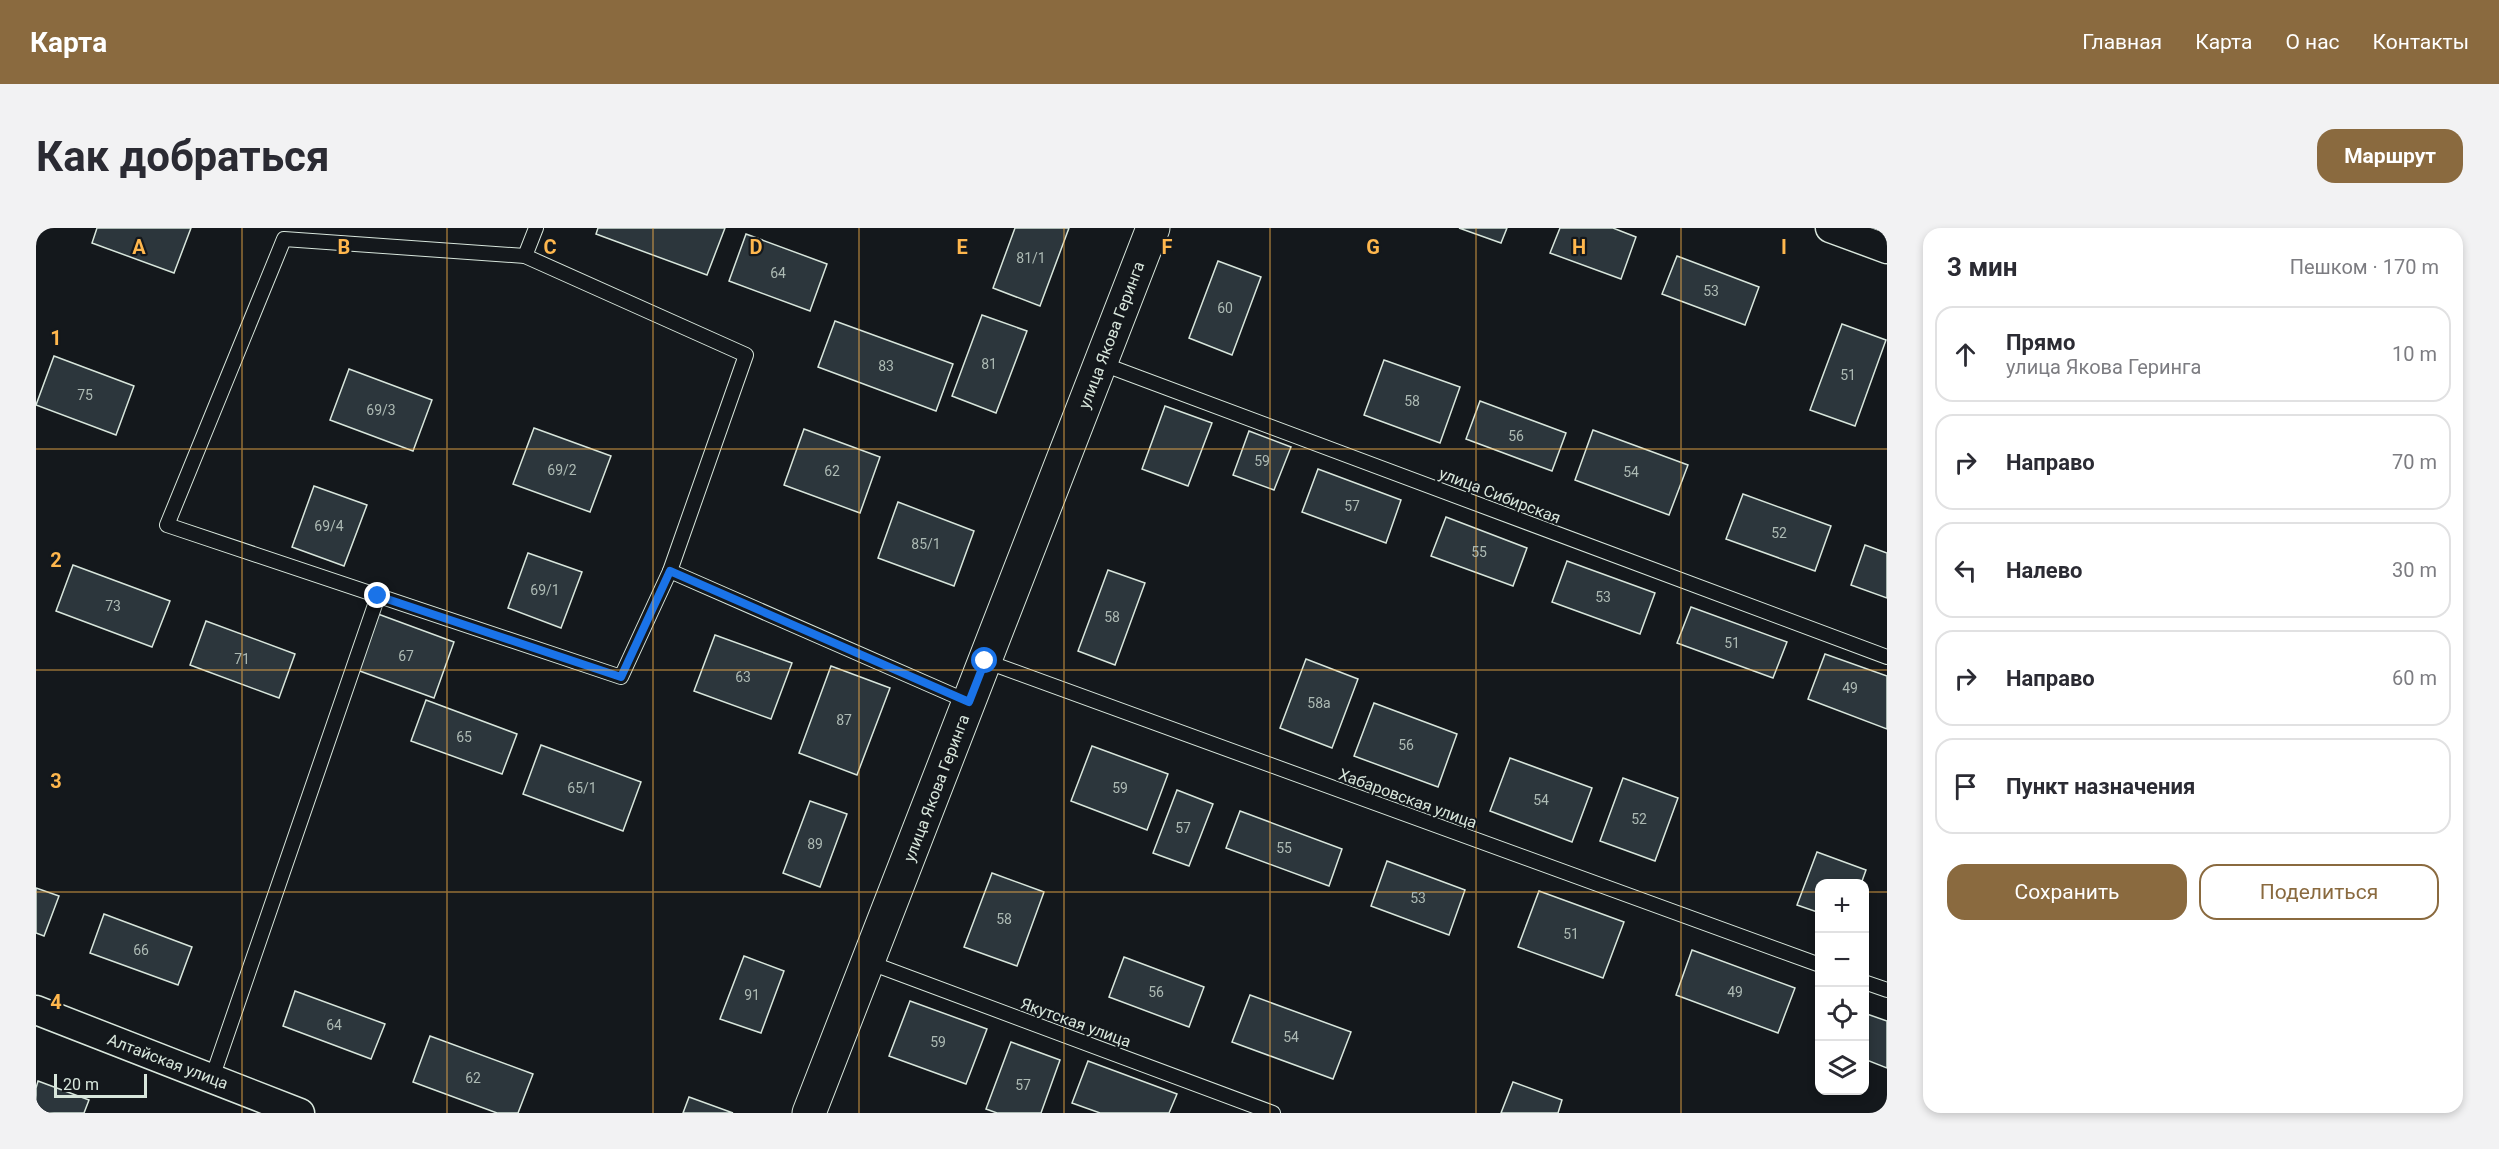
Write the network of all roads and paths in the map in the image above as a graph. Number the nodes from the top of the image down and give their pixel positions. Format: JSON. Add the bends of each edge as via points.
{"nodes":[{"id":1,"x":536,"y":228,"type":"edge"},
{"id":2,"x":1153,"y":228,"type":"edge"},
{"id":3,"x":1830,"y":228,"type":"edge"},
{"id":4,"x":1887,"y":249,"type":"edge"},
{"id":5,"x":525,"y":256,"type":"junction"},
{"id":6,"x":1101,"y":363,"type":"junction"},
{"id":7,"x":670,"y":571,"type":"junction"},
{"id":8,"x":378,"y":596,"type":"junction"},
{"id":9,"x":1887,"y":657,"type":"edge"},
{"id":10,"x":985,"y":661,"type":"junction"},
{"id":11,"x":969,"y":702,"type":"junction"},
{"id":12,"x":868,"y":962,"type":"junction"},
{"id":13,"x":1815,"y":963,"type":"edge"},
{"id":14,"x":1869,"y":984,"type":"edge"},
{"id":15,"x":1887,"y":990,"type":"edge"},
{"id":16,"x":36,"y":1010,"type":"edge"},
{"id":17,"x":212,"y":1078,"type":"junction"},
{"id":18,"x":300,"y":1113,"type":"edge"},
{"id":19,"x":810,"y":1113,"type":"edge"},
{"id":20,"x":1273,"y":1113,"type":"edge"}],
"edges":[{"from":1,"to":5,"type":"lane"},
{"from":2,"to":6,"type":"street","name":"улица Якова Геринга"},
{"from":3,"to":4,"type":"street"},
{"from":5,"to":7,"type":"lane","via":[[746,355]]},
{"from":5,"to":8,"type":"lane","via":[[284,239],[167,525]]},
{"from":6,"to":9,"type":"lane","name":"улица Сибирская"},
{"from":6,"to":10,"type":"street","name":"улица Якова Геринга"},
{"from":7,"to":8,"type":"lane","via":[[621,677]]},
{"from":7,"to":11,"type":"lane"},
{"from":8,"to":17,"type":"lane"},
{"from":10,"to":11,"type":"street","name":"улица Якова Геринга"},
{"from":10,"to":13,"type":"lane","name":"Хабаровская улица"},
{"from":11,"to":12,"type":"street","name":"улица Якова Геринга"},
{"from":12,"to":19,"type":"street","name":"улица Якова Геринга"},
{"from":12,"to":20,"type":"lane","name":"Якутская улица"},
{"from":14,"to":15,"type":"lane"},
{"from":16,"to":17,"type":"street","name":"Алтайская улица"},
{"from":17,"to":18,"type":"street","name":"Алтайская улица"}]}
